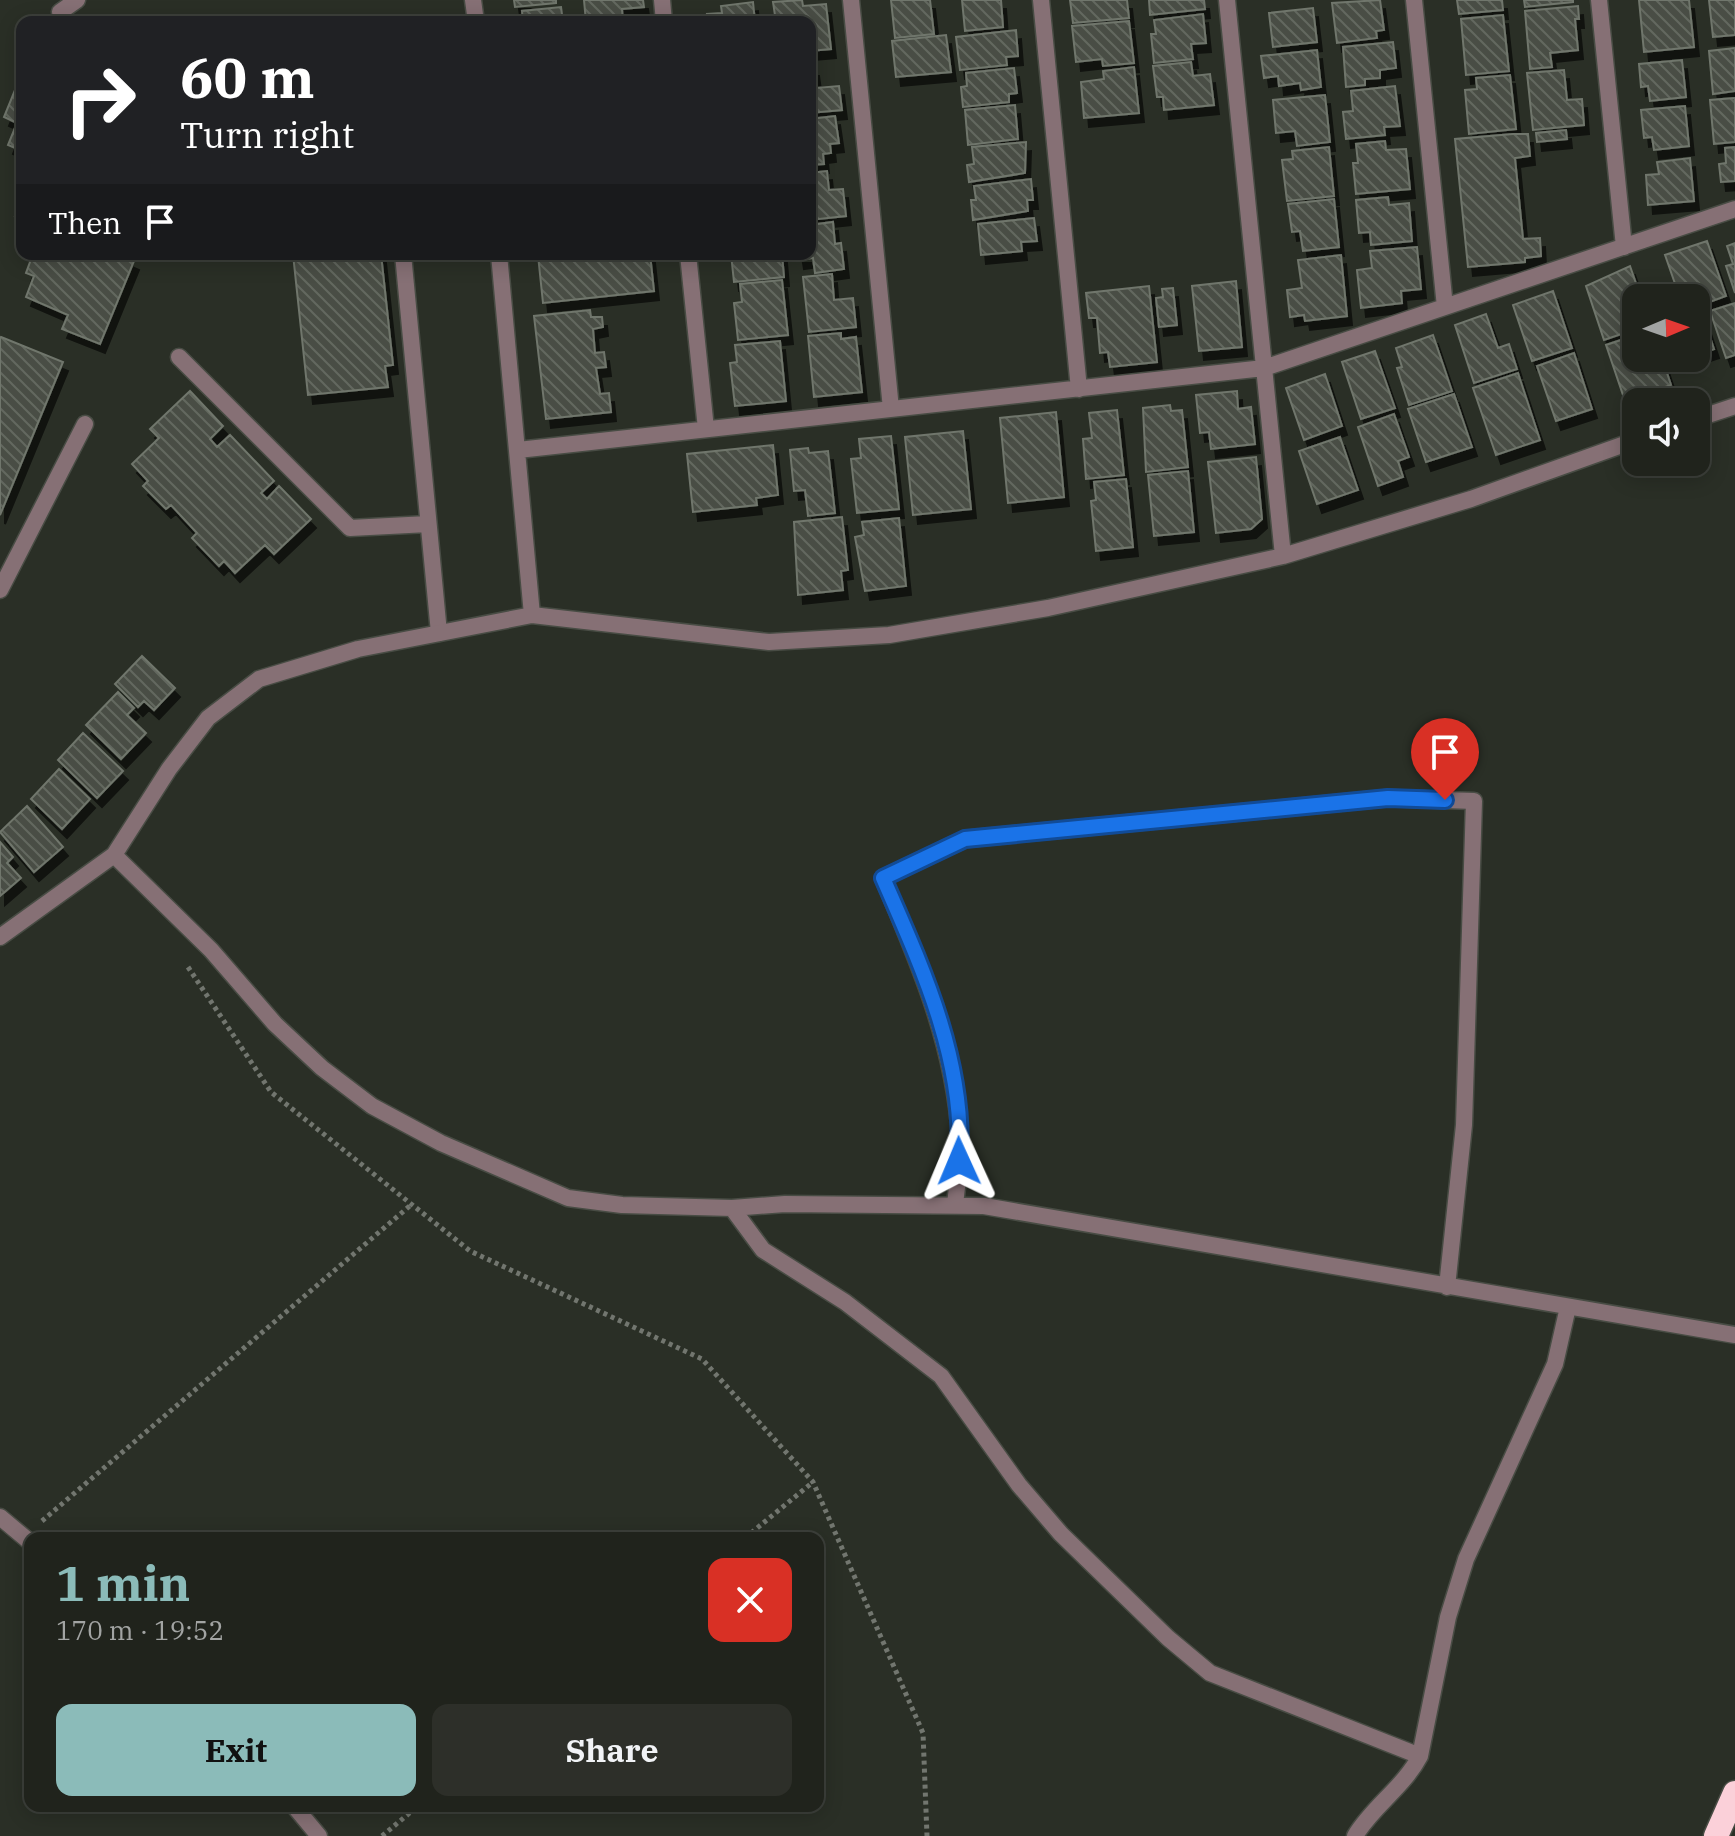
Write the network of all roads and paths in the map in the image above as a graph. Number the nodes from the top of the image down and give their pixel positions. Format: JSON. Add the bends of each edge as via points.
{"nodes":[{"id":1,"x":77,"y":0,"type":"edge"},
{"id":2,"x":851,"y":0,"type":"edge"},
{"id":3,"x":1041,"y":0,"type":"edge"},
{"id":4,"x":1227,"y":0,"type":"edge"},
{"id":5,"x":1414,"y":0,"type":"edge"},
{"id":6,"x":1599,"y":0,"type":"edge"},
{"id":7,"x":60,"y":12,"type":"dead end"},
{"id":8,"x":1735,"y":209,"type":"edge"},
{"id":9,"x":1624,"y":247,"type":"junction"},
{"id":10,"x":404,"y":260,"type":"edge"},
{"id":11,"x":500,"y":260,"type":"edge"},
{"id":12,"x":689,"y":260,"type":"edge"},
{"id":13,"x":1445,"y":307,"type":"junction"},
{"id":14,"x":179,"y":357,"type":"dead end"},
{"id":15,"x":1264,"y":368,"type":"junction"},
{"id":16,"x":1079,"y":389,"type":"junction"},
{"id":17,"x":1735,"y":406,"type":"edge"},
{"id":18,"x":891,"y":409,"type":"junction"},
{"id":19,"x":1710,"y":414,"type":"edge"},
{"id":20,"x":85,"y":424,"type":"dead end"},
{"id":21,"x":706,"y":429,"type":"junction"},
{"id":22,"x":1622,"y":445,"type":"edge"},
{"id":23,"x":518,"y":450,"type":"junction"},
{"id":24,"x":428,"y":524,"type":"junction"},
{"id":25,"x":1283,"y":556,"type":"junction"},
{"id":26,"x":0,"y":590,"type":"edge"},
{"id":27,"x":532,"y":615,"type":"junction"},
{"id":28,"x":439,"y":633,"type":"junction"},
{"id":29,"x":114,"y":855,"type":"junction"},
{"id":30,"x":0,"y":937,"type":"edge"},
{"id":31,"x":184,"y":960,"type":"dead end"},
{"id":32,"x":412,"y":1204,"type":"junction"},
{"id":33,"x":955,"y":1205,"type":"junction"},
{"id":34,"x":732,"y":1208,"type":"junction"},
{"id":35,"x":1447,"y":1287,"type":"junction"},
{"id":36,"x":1568,"y":1307,"type":"junction"},
{"id":37,"x":1735,"y":1335,"type":"edge"},
{"id":38,"x":813,"y":1482,"type":"junction"},
{"id":39,"x":0,"y":1517,"type":"edge"},
{"id":40,"x":35,"y":1532,"type":"edge"},
{"id":41,"x":752,"y":1532,"type":"edge"},
{"id":42,"x":24,"y":1537,"type":"edge"},
{"id":43,"x":1420,"y":1756,"type":"junction"},
{"id":44,"x":1735,"y":1793,"type":"edge"},
{"id":45,"x":299,"y":1812,"type":"edge"},
{"id":46,"x":411,"y":1812,"type":"edge"},
{"id":47,"x":319,"y":1836,"type":"edge"},
{"id":48,"x":382,"y":1836,"type":"edge"},
{"id":49,"x":927,"y":1836,"type":"edge"},
{"id":50,"x":1355,"y":1836,"type":"edge"},
{"id":51,"x":1716,"y":1836,"type":"edge"}],
"edges":[{"from":1,"to":7,"type":"street"},
{"from":2,"to":18,"type":"street"},
{"from":3,"to":16,"type":"street"},
{"from":4,"to":15,"type":"street"},
{"from":5,"to":13,"type":"street"},
{"from":6,"to":9,"type":"street"},
{"from":8,"to":9,"type":"street"},
{"from":9,"to":13,"type":"street"},
{"from":10,"to":24,"type":"street"},
{"from":11,"to":23,"type":"street"},
{"from":12,"to":21,"type":"street"},
{"from":13,"to":15,"type":"street"},
{"from":14,"to":24,"type":"street","via":[[350,528]]},
{"from":15,"to":16,"type":"street"},
{"from":15,"to":25,"type":"street"},
{"from":16,"to":18,"type":"street"},
{"from":17,"to":19,"type":"street"},
{"from":18,"to":21,"type":"street"},
{"from":20,"to":26,"type":"street"},
{"from":21,"to":23,"type":"street"},
{"from":22,"to":25,"type":"street","via":[[1471,499]]},
{"from":23,"to":27,"type":"street"},
{"from":24,"to":28,"type":"street"},
{"from":25,"to":27,"type":"street","via":[[1048,608],[889,635],[769,642]]},
{"from":27,"to":28,"type":"street"},
{"from":28,"to":29,"type":"street","via":[[358,649],[259,679],[208,718]]},
{"from":29,"to":30,"type":"street"},
{"from":29,"to":34,"type":"street","via":[[211,950],[275,1024],[372,1106],[441,1143],[568,1198]]},
{"from":31,"to":32,"type":"path","via":[[271,1092]]},
{"from":32,"to":38,"type":"path","via":[[470,1251],[702,1359]]},
{"from":32,"to":40,"type":"path"},
{"from":33,"to":34,"type":"street"},
{"from":33,"to":35,"type":"street"},
{"from":33,"to":35,"type":"street","via":[[961,1140],[950,1053],[883,878],[965,839],[1388,798],[1474,801],[1464,1125]]},
{"from":34,"to":43,"type":"street","via":[[763,1250],[845,1302],[941,1376],[1061,1534],[1210,1673]]},
{"from":35,"to":36,"type":"street"},
{"from":36,"to":37,"type":"street"},
{"from":36,"to":43,"type":"street","via":[[1555,1364],[1466,1559],[1448,1617]]},
{"from":38,"to":41,"type":"path"},
{"from":38,"to":49,"type":"path","via":[[923,1733]]},
{"from":39,"to":42,"type":"street"},
{"from":43,"to":50,"type":"street","via":[[1409,1777]]},
{"from":44,"to":51,"type":"highway"},
{"from":45,"to":47,"type":"street"},
{"from":46,"to":48,"type":"path"}]}
